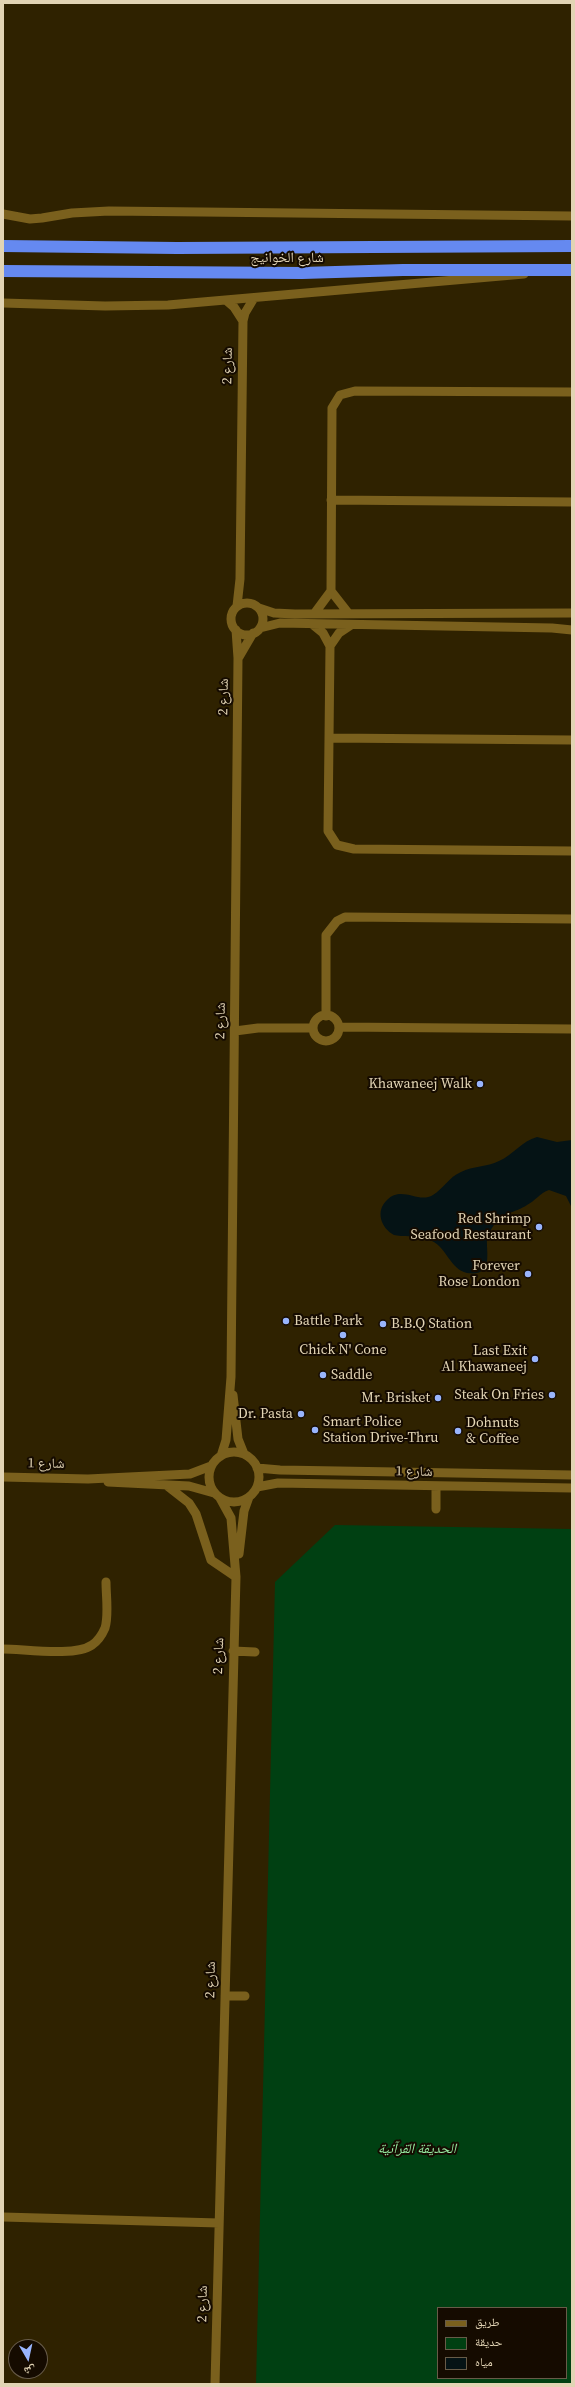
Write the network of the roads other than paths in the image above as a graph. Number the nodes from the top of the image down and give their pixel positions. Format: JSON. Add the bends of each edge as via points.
{"nodes":[{"id":1,"x":3,"y":214,"type":"edge"},
{"id":2,"x":572,"y":216,"type":"edge"},
{"id":3,"x":3,"y":246,"type":"edge"},
{"id":4,"x":572,"y":246,"type":"edge"},
{"id":5,"x":539,"y":270,"type":"junction"},
{"id":6,"x":572,"y":270,"type":"edge"},
{"id":7,"x":3,"y":271,"type":"edge"},
{"id":8,"x":254,"y":298,"type":"junction"},
{"id":9,"x":227,"y":301,"type":"junction"},
{"id":10,"x":3,"y":303,"type":"edge"},
{"id":11,"x":243,"y":322,"type":"junction"},
{"id":12,"x":572,"y":392,"type":"edge"},
{"id":13,"x":331,"y":500,"type":"junction"},
{"id":14,"x":572,"y":502,"type":"edge"},
{"id":15,"x":240,"y":579,"type":"junction"},
{"id":16,"x":331,"y":591,"type":"junction"},
{"id":17,"x":237,"y":606,"type":"junction"},
{"id":18,"x":256,"y":606,"type":"junction"},
{"id":19,"x":572,"y":613,"type":"edge"},
{"id":20,"x":314,"y":614,"type":"junction"},
{"id":21,"x":349,"y":614,"type":"junction"},
{"id":22,"x":312,"y":624,"type":"junction"},
{"id":23,"x":352,"y":625,"type":"junction"},
{"id":24,"x":236,"y":630,"type":"junction"},
{"id":25,"x":572,"y":630,"type":"edge"},
{"id":26,"x":256,"y":631,"type":"junction"},
{"id":27,"x":330,"y":646,"type":"junction"},
{"id":28,"x":238,"y":658,"type":"junction"},
{"id":29,"x":329,"y":738,"type":"junction"},
{"id":30,"x":572,"y":740,"type":"edge"},
{"id":31,"x":572,"y":851,"type":"edge"},
{"id":32,"x":572,"y":919,"type":"edge"},
{"id":33,"x":326,"y":1016,"type":"junction"},
{"id":34,"x":339,"y":1027,"type":"junction"},
{"id":35,"x":235,"y":1028,"type":"junction"},
{"id":36,"x":313,"y":1028,"type":"junction"},
{"id":37,"x":572,"y":1029,"type":"edge"},
{"id":38,"x":231,"y":1384,"type":"junction"},
{"id":39,"x":244,"y":1454,"type":"junction"},
{"id":40,"x":221,"y":1456,"type":"junction"},
{"id":41,"x":211,"y":1466,"type":"junction"},
{"id":42,"x":257,"y":1468,"type":"junction"},
{"id":43,"x":572,"y":1475,"type":"edge"},
{"id":44,"x":3,"y":1477,"type":"edge"},
{"id":45,"x":88,"y":1479,"type":"junction"},
{"id":46,"x":166,"y":1485,"type":"junction"},
{"id":47,"x":436,"y":1486,"type":"junction"},
{"id":48,"x":257,"y":1487,"type":"junction"},
{"id":49,"x":572,"y":1488,"type":"edge"},
{"id":50,"x":217,"y":1495,"type":"junction"},
{"id":51,"x":249,"y":1497,"type":"junction"},
{"id":52,"x":436,"y":1508,"type":"dead end"},
{"id":53,"x":236,"y":1577,"type":"junction"},
{"id":54,"x":106,"y":1582,"type":"dead end"},
{"id":55,"x":3,"y":1649,"type":"edge"},
{"id":56,"x":233,"y":1651,"type":"junction"},
{"id":57,"x":255,"y":1652,"type":"dead end"},
{"id":58,"x":225,"y":1996,"type":"junction"},
{"id":59,"x":245,"y":1996,"type":"dead end"},
{"id":60,"x":3,"y":2217,"type":"edge"},
{"id":61,"x":219,"y":2223,"type":"junction"},
{"id":62,"x":215,"y":2384,"type":"edge"}],
"edges":[{"from":1,"to":2,"type":"street","via":[[30,219],[103,211]]},
{"from":3,"to":4,"type":"highway","name":"شارع الخوانيج"},
{"from":5,"to":6,"type":"highway","name":"شارع الخوانيج"},
{"from":5,"to":7,"type":"highway","name":"شارع الخوانيج","via":[[244,273]]},
{"from":5,"to":8,"type":"street","via":[[502,277]]},
{"from":8,"to":9,"type":"street"},
{"from":8,"to":11,"type":"street","name":"شارع 2"},
{"from":9,"to":10,"type":"street","via":[[132,306]]},
{"from":9,"to":11,"type":"street"},
{"from":11,"to":15,"type":"street","name":"شارع 2"},
{"from":12,"to":13,"type":"street","via":[[347,392],[340,395],[332,408]]},
{"from":13,"to":14,"type":"street"},
{"from":13,"to":16,"type":"street"},
{"from":15,"to":17,"type":"street","name":"شارع 2"},
{"from":15,"to":18,"type":"street","name":"شارع 2"},
{"from":16,"to":20,"type":"street"},
{"from":16,"to":21,"type":"street"},
{"from":17,"to":18,"type":"street","via":[[244,603]]},
{"from":17,"to":24,"type":"street","via":[[231,620]]},
{"from":18,"to":20,"type":"street","via":[[274,613]]},
{"from":18,"to":26,"type":"street","via":[[263,620]]},
{"from":19,"to":21,"type":"street"},
{"from":20,"to":21,"type":"street"},
{"from":22,"to":23,"type":"street"},
{"from":22,"to":26,"type":"street","via":[[274,624]]},
{"from":22,"to":27,"type":"street","via":[[323,634]]},
{"from":23,"to":25,"type":"street"},
{"from":23,"to":27,"type":"street","via":[[339,634]]},
{"from":24,"to":26,"type":"street","via":[[244,634]]},
{"from":24,"to":28,"type":"street","name":"شارع 2"},
{"from":26,"to":28,"type":"street"},
{"from":27,"to":29,"type":"street"},
{"from":28,"to":35,"type":"street","name":"شارع 2"},
{"from":29,"to":30,"type":"street"},
{"from":29,"to":31,"type":"street","via":[[328,831],[337,845],[354,849]]},
{"from":32,"to":33,"type":"street","via":[[341,919],[330,927],[326,935]]},
{"from":33,"to":34,"type":"street","via":[[334,1019]]},
{"from":33,"to":36,"type":"street","via":[[317,1020]]},
{"from":34,"to":36,"type":"street","via":[[337,1035],[327,1041],[316,1037]]},
{"from":34,"to":37,"type":"street"},
{"from":35,"to":36,"type":"street"},
{"from":35,"to":38,"type":"street","name":"شارع 2"},
{"from":38,"to":39,"type":"street","name":"شارع 2","via":[[238,1439]]},
{"from":38,"to":40,"type":"street","name":"شارع 2","via":[[226,1440]]},
{"from":39,"to":40,"type":"street","via":[[232,1452]]},
{"from":39,"to":42,"type":"street"},
{"from":40,"to":41,"type":"street"},
{"from":41,"to":45,"type":"street","name":"شارع 1","via":[[190,1474]]},
{"from":41,"to":50,"type":"street","via":[[209,1482]]},
{"from":42,"to":43,"type":"street","name":"شارع 1"},
{"from":42,"to":48,"type":"street"},
{"from":44,"to":45,"type":"street","name":"شارع 1"},
{"from":45,"to":46,"type":"street","name":"شارع 1"},
{"from":46,"to":50,"type":"street","name":"شارع 1","via":[[199,1487]]},
{"from":46,"to":53,"type":"street","via":[[189,1503],[196,1514],[211,1560]]},
{"from":47,"to":48,"type":"street","name":"شارع 1","via":[[278,1483]]},
{"from":47,"to":49,"type":"street","name":"شارع 1"},
{"from":47,"to":52,"type":"street"},
{"from":48,"to":51,"type":"street"},
{"from":50,"to":51,"type":"street","via":[[235,1502]]},
{"from":50,"to":53,"type":"street","name":"شارع 2","via":[[231,1518]]},
{"from":51,"to":53,"type":"street","name":"شارع 2","via":[[243,1518]]},
{"from":53,"to":56,"type":"street","name":"شارع 2"},
{"from":54,"to":55,"type":"street","via":[[105,1627],[92,1645],[81,1650]]},
{"from":56,"to":57,"type":"street"},
{"from":56,"to":58,"type":"street","name":"شارع 2"},
{"from":58,"to":59,"type":"street"},
{"from":58,"to":61,"type":"street","name":"شارع 2"},
{"from":60,"to":61,"type":"street"},
{"from":61,"to":62,"type":"street","name":"شارع 2"}]}
